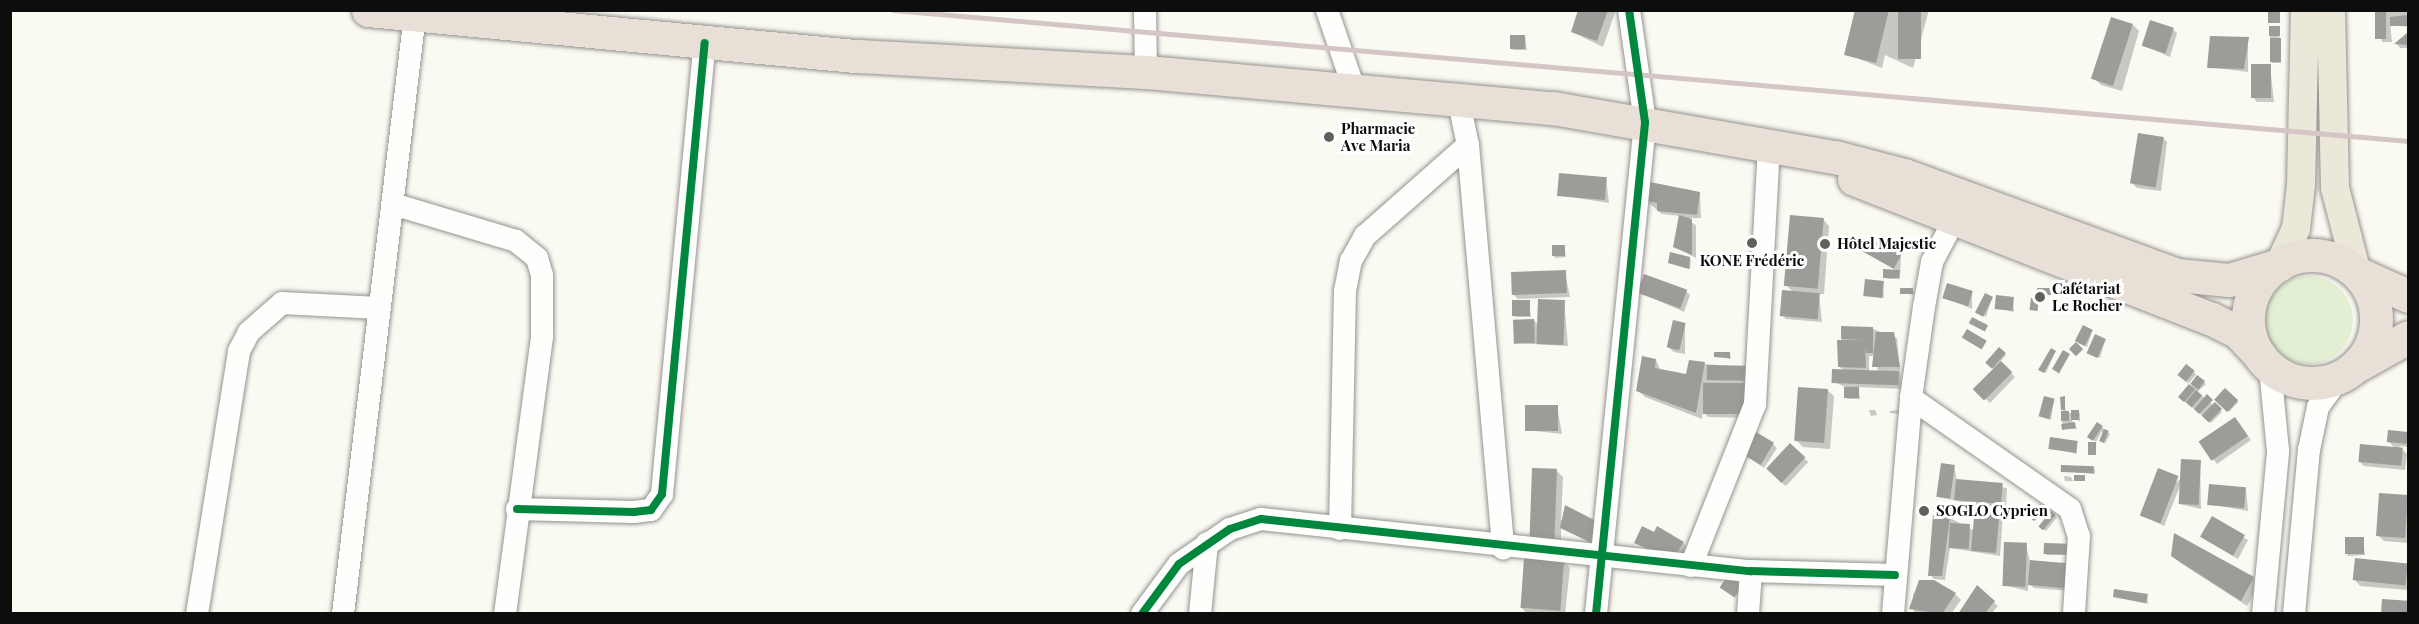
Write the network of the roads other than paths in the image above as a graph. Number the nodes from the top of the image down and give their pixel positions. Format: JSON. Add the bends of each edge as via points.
{"nodes":[{"id":1,"x":368,"y":10,"type":"edge"},
{"id":2,"x":1145,"y":10,"type":"edge"},
{"id":3,"x":1327,"y":10,"type":"edge"},
{"id":4,"x":1629,"y":10,"type":"edge"},
{"id":5,"x":2305,"y":10,"type":"edge"},
{"id":6,"x":2331,"y":10,"type":"edge"},
{"id":7,"x":415,"y":15,"type":"junction"},
{"id":8,"x":563,"y":20,"type":"edge"},
{"id":9,"x":705,"y":43,"type":"junction"},
{"id":10,"x":1146,"y":72,"type":"junction"},
{"id":11,"x":1354,"y":89,"type":"junction"},
{"id":12,"x":1458,"y":98,"type":"junction"},
{"id":13,"x":1645,"y":122,"type":"junction"},
{"id":14,"x":1468,"y":145,"type":"junction"},
{"id":15,"x":1769,"y":146,"type":"junction"},
{"id":16,"x":1807,"y":156,"type":"junction"},
{"id":17,"x":393,"y":204,"type":"junction"},
{"id":18,"x":1954,"y":220,"type":"junction"},
{"id":19,"x":2279,"y":265,"type":"junction"},
{"id":20,"x":2357,"y":273,"type":"junction"},
{"id":21,"x":2409,"y":296,"type":"edge"},
{"id":22,"x":379,"y":309,"type":"junction"},
{"id":23,"x":2409,"y":337,"type":"edge"},
{"id":24,"x":2265,"y":362,"type":"junction"},
{"id":25,"x":2348,"y":372,"type":"junction"},
{"id":26,"x":1911,"y":398,"type":"junction"},
{"id":27,"x":517,"y":509,"type":"junction"},
{"id":28,"x":1340,"y":529,"type":"junction"},
{"id":29,"x":1207,"y":543,"type":"junction"},
{"id":30,"x":1503,"y":548,"type":"junction"},
{"id":31,"x":1602,"y":557,"type":"junction"},
{"id":32,"x":1691,"y":566,"type":"junction"},
{"id":33,"x":1751,"y":571,"type":"junction"},
{"id":34,"x":1895,"y":575,"type":"junction"},
{"id":35,"x":197,"y":614,"type":"edge"},
{"id":36,"x":343,"y":614,"type":"edge"},
{"id":37,"x":505,"y":614,"type":"edge"},
{"id":38,"x":1142,"y":614,"type":"edge"},
{"id":39,"x":1200,"y":614,"type":"edge"},
{"id":40,"x":1596,"y":614,"type":"edge"},
{"id":41,"x":1748,"y":614,"type":"edge"},
{"id":42,"x":1893,"y":614,"type":"edge"},
{"id":43,"x":2074,"y":614,"type":"edge"},
{"id":44,"x":2263,"y":614,"type":"edge"},
{"id":45,"x":2294,"y":614,"type":"edge"}],
"edges":[{"from":1,"to":7,"type":"highway"},
{"from":2,"to":10,"type":"street"},
{"from":3,"to":11,"type":"street"},
{"from":4,"to":13,"type":"street"},
{"from":5,"to":19,"type":"main road","via":[[2301,185],[2296,229]]},
{"from":6,"to":20,"type":"main road","via":[[2335,188]]},
{"from":7,"to":8,"type":"highway"},
{"from":7,"to":17,"type":"street"},
{"from":8,"to":9,"type":"highway"},
{"from":9,"to":10,"type":"highway"},
{"from":9,"to":27,"type":"street","via":[[662,494],[651,510],[634,512]]},
{"from":10,"to":11,"type":"highway"},
{"from":11,"to":12,"type":"highway"},
{"from":12,"to":13,"type":"highway"},
{"from":12,"to":14,"type":"street"},
{"from":13,"to":15,"type":"highway"},
{"from":13,"to":31,"type":"street"},
{"from":14,"to":28,"type":"street","via":[[1365,236],[1351,261],[1345,291]]},
{"from":14,"to":30,"type":"street"},
{"from":15,"to":16,"type":"highway"},
{"from":15,"to":32,"type":"street","via":[[1755,404]]},
{"from":16,"to":18,"type":"highway"},
{"from":16,"to":19,"type":"highway","via":[[1835,157],[1904,175],[2177,275],[2229,280]]},
{"from":17,"to":22,"type":"street"},
{"from":17,"to":27,"type":"street","via":[[516,241],[537,258],[542,275],[542,336]]},
{"from":18,"to":24,"type":"highway","via":[[2212,319],[2238,332]]},
{"from":18,"to":26,"type":"street","via":[[1932,262]]},
{"from":19,"to":20,"type":"highway","via":[[2319,255]]},
{"from":19,"to":24,"type":"highway","via":[[2264,277],[2251,302],[2249,330]]},
{"from":20,"to":21,"type":"highway"},
{"from":20,"to":25,"type":"highway","via":[[2376,314],[2370,348]]},
{"from":22,"to":35,"type":"street","via":[[282,303],[249,332],[239,351]]},
{"from":22,"to":36,"type":"street"},
{"from":23,"to":25,"type":"highway"},
{"from":24,"to":25,"type":"highway","via":[[2304,383]]},
{"from":24,"to":44,"type":"street","via":[[2278,452]]},
{"from":25,"to":45,"type":"street","via":[[2318,407],[2309,450]]},
{"from":26,"to":34,"type":"street"},
{"from":26,"to":43,"type":"street","via":[[2070,509],[2079,536]]},
{"from":27,"to":37,"type":"street"},
{"from":28,"to":29,"type":"street","via":[[1262,519]]},
{"from":28,"to":30,"type":"street"},
{"from":29,"to":38,"type":"street","via":[[1179,564]]},
{"from":29,"to":39,"type":"street"},
{"from":30,"to":31,"type":"street"},
{"from":31,"to":32,"type":"street"},
{"from":31,"to":40,"type":"street"},
{"from":32,"to":33,"type":"street"},
{"from":33,"to":34,"type":"street"},
{"from":33,"to":41,"type":"street"},
{"from":34,"to":42,"type":"street"}]}
